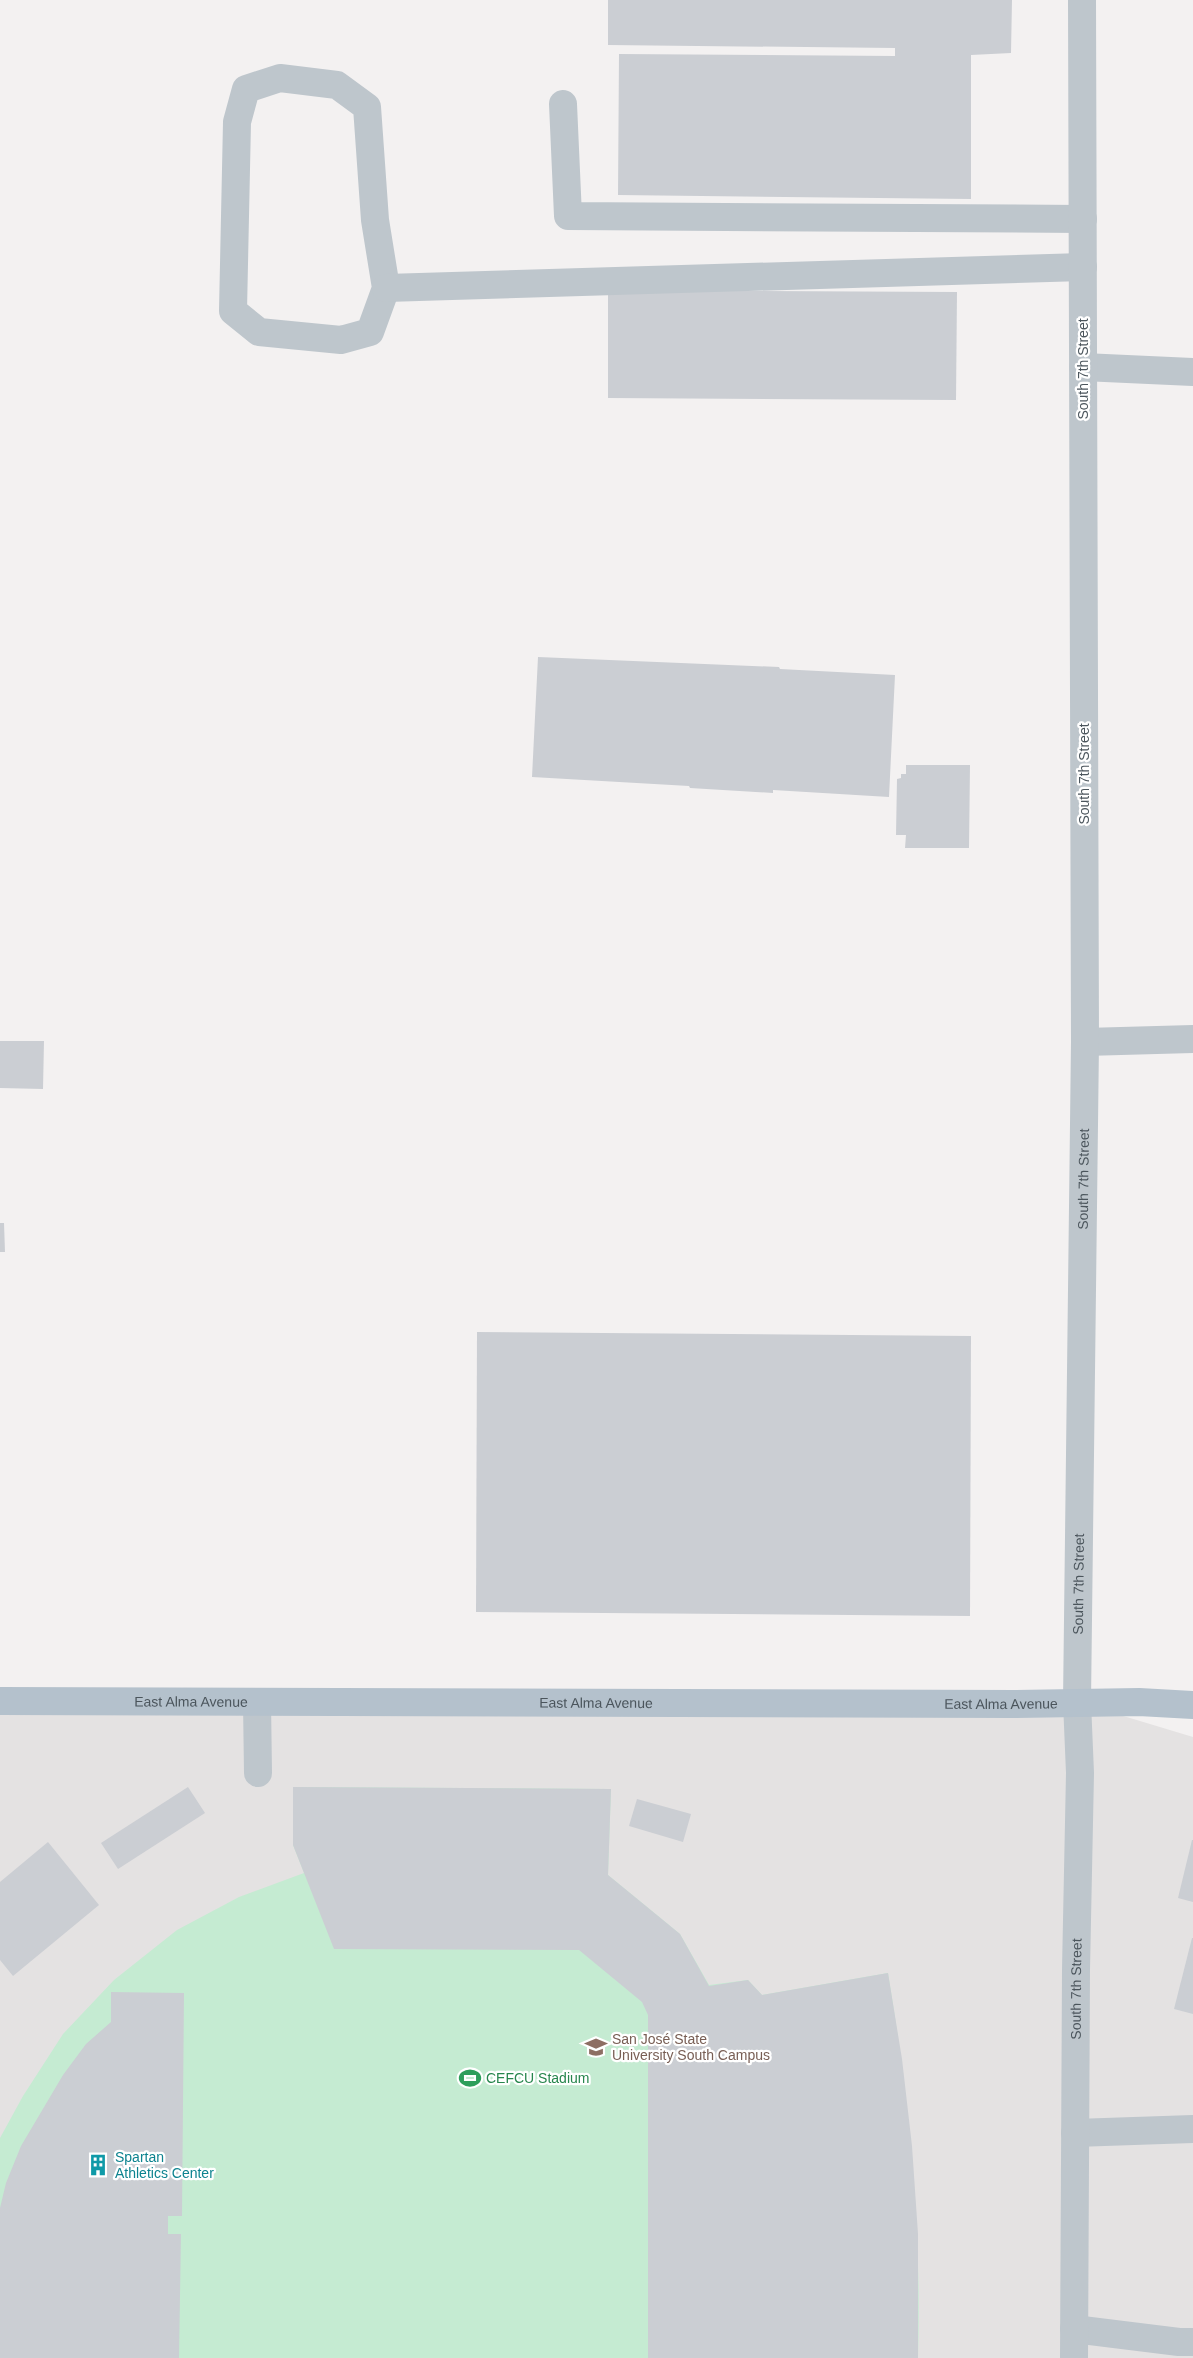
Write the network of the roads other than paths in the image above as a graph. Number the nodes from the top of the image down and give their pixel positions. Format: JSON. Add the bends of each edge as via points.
{"nodes":[{"id":1,"x":1082,"y":0,"type":"edge"},
{"id":2,"x":563,"y":104,"type":"dead end"},
{"id":3,"x":1083,"y":219,"type":"junction"},
{"id":4,"x":1083,"y":267,"type":"junction"},
{"id":5,"x":386,"y":288,"type":"junction"},
{"id":6,"x":1083,"y":367,"type":"junction"},
{"id":7,"x":1193,"y":372,"type":"edge"},
{"id":8,"x":1193,"y":1039,"type":"edge"},
{"id":9,"x":1085,"y":1042,"type":"junction"},
{"id":10,"x":0,"y":1701,"type":"edge"},
{"id":11,"x":257,"y":1702,"type":"junction"},
{"id":12,"x":1077,"y":1702,"type":"junction"},
{"id":13,"x":1193,"y":1705,"type":"edge"},
{"id":14,"x":258,"y":1773,"type":"dead end"},
{"id":15,"x":1193,"y":2129,"type":"edge"},
{"id":16,"x":1075,"y":2133,"type":"junction"},
{"id":17,"x":1074,"y":2329,"type":"junction"},
{"id":18,"x":1193,"y":2342,"type":"edge"},
{"id":19,"x":1074,"y":2358,"type":"edge"}],
"edges":[{"from":1,"to":3,"type":"street","name":"South 7th Street"},
{"from":2,"to":3,"type":"street","via":[[568,216]]},
{"from":3,"to":4,"type":"street","name":"South 7th Street"},
{"from":4,"to":5,"type":"street"},
{"from":4,"to":6,"type":"street","name":"South 7th Street"},
{"from":5,"to":5,"type":"street","via":[[375,220],[367,107],[337,85],[280,78],[246,89],[237,122],[233,311],[259,332],[341,340],[370,332]]},
{"from":6,"to":7,"type":"street"},
{"from":6,"to":9,"type":"street","name":"South 7th Street"},
{"from":8,"to":9,"type":"street"},
{"from":9,"to":12,"type":"street","name":"South 7th Street"},
{"from":10,"to":11,"type":"main road","name":"East Alma Avenue"},
{"from":11,"to":12,"type":"main road","name":"East Alma Avenue"},
{"from":11,"to":14,"type":"street"},
{"from":12,"to":13,"type":"main road","name":"East Alma Avenue"},
{"from":12,"to":16,"type":"street","name":"South 7th Street","via":[[1080,1773]]},
{"from":15,"to":16,"type":"street"},
{"from":16,"to":17,"type":"street","name":"South 7th Street"},
{"from":17,"to":18,"type":"street"},
{"from":17,"to":19,"type":"street","name":"South 7th Street"}]}
